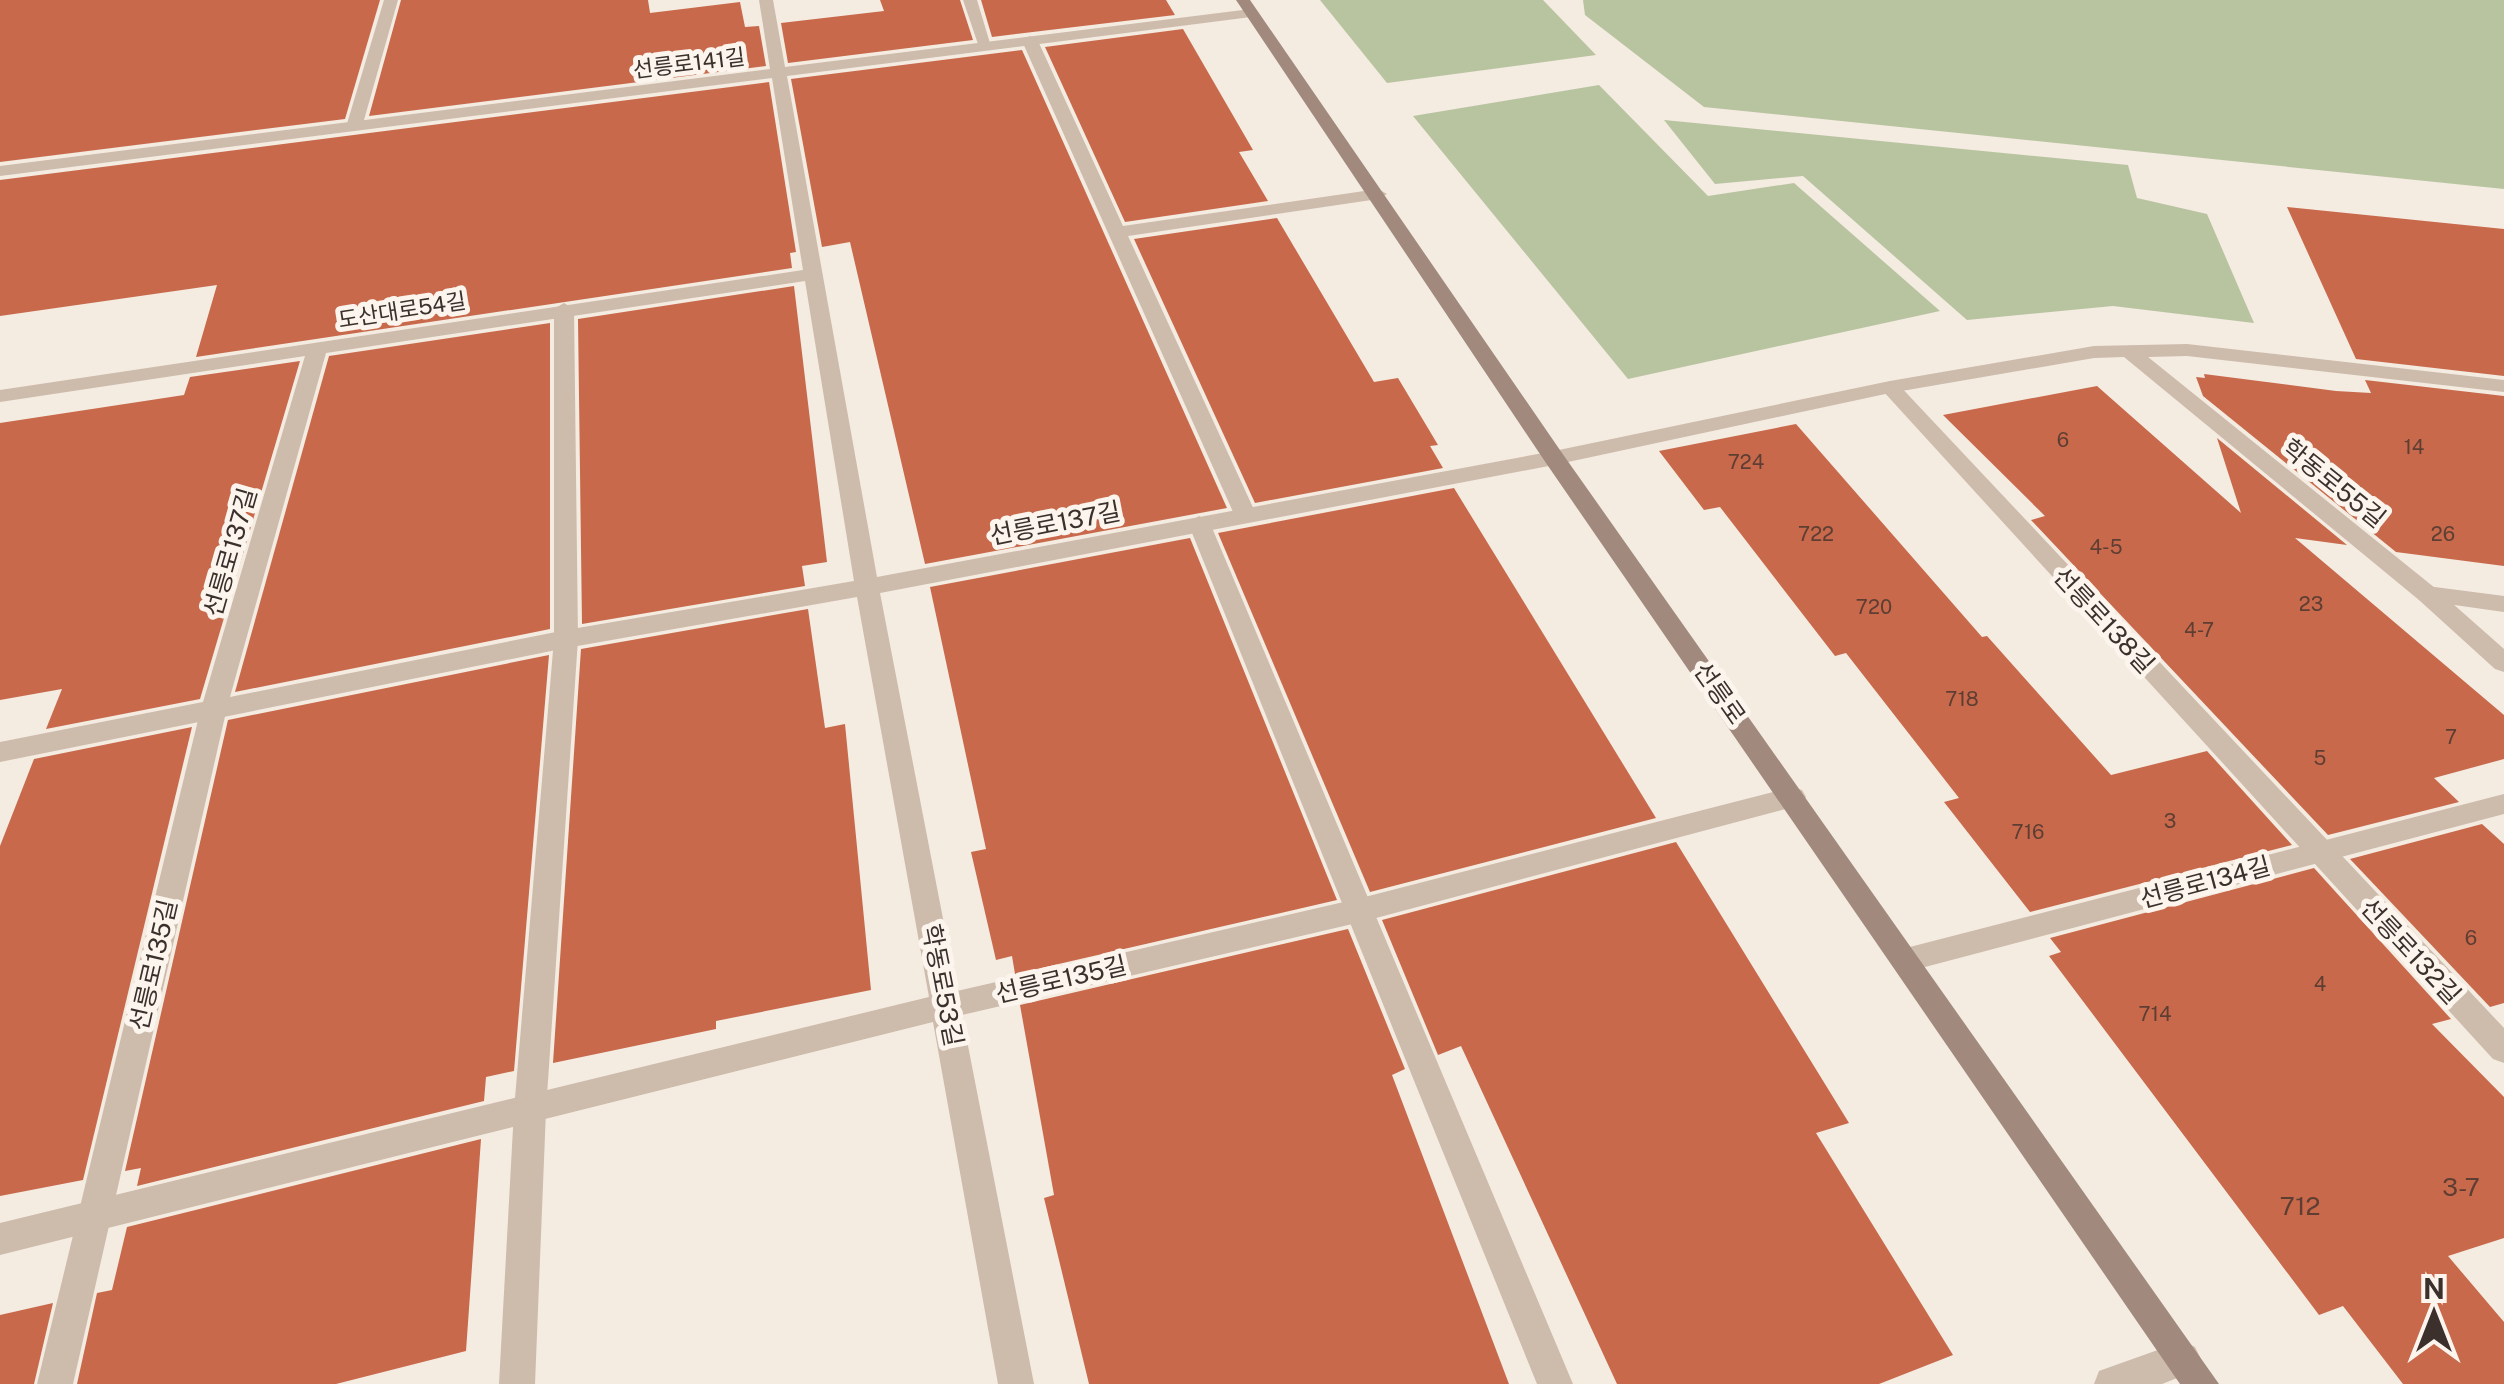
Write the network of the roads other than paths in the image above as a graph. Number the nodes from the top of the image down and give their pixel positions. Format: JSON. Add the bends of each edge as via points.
{"nodes":[{"id":1,"x":391,"y":0,"type":"edge"},
{"id":2,"x":766,"y":0,"type":"edge"},
{"id":3,"x":970,"y":0,"type":"edge"},
{"id":4,"x":1247,"y":6,"type":"edge"},
{"id":5,"x":1030,"y":42,"type":"junction"},
{"id":6,"x":987,"y":47,"type":"junction"},
{"id":7,"x":780,"y":75,"type":"junction"},
{"id":8,"x":354,"y":127,"type":"junction"},
{"id":9,"x":0,"y":170,"type":"edge"},
{"id":10,"x":1378,"y":194,"type":"junction"},
{"id":11,"x":1120,"y":232,"type":"junction"},
{"id":12,"x":811,"y":274,"type":"junction"},
{"id":13,"x":564,"y":309,"type":"junction"},
{"id":14,"x":317,"y":348,"type":"junction"},
{"id":15,"x":2126,"y":350,"type":"junction"},
{"id":16,"x":2504,"y":386,"type":"edge"},
{"id":17,"x":1890,"y":387,"type":"junction"},
{"id":18,"x":0,"y":396,"type":"edge"},
{"id":19,"x":1554,"y":458,"type":"junction"},
{"id":20,"x":1245,"y":514,"type":"junction"},
{"id":21,"x":1199,"y":523,"type":"junction"},
{"id":22,"x":867,"y":587,"type":"junction"},
{"id":23,"x":2427,"y":594,"type":"junction"},
{"id":24,"x":2504,"y":604,"type":"edge"},
{"id":25,"x":566,"y":639,"type":"junction"},
{"id":26,"x":2504,"y":663,"type":"edge"},
{"id":27,"x":213,"y":712,"type":"junction"},
{"id":28,"x":0,"y":752,"type":"edge"},
{"id":29,"x":1793,"y":797,"type":"junction"},
{"id":30,"x":2504,"y":804,"type":"edge"},
{"id":31,"x":2318,"y":852,"type":"junction"},
{"id":32,"x":1361,"y":910,"type":"junction"},
{"id":33,"x":1906,"y":960,"type":"junction"},
{"id":34,"x":947,"y":1006,"type":"junction"},
{"id":35,"x":2504,"y":1049,"type":"edge"},
{"id":36,"x":530,"y":1110,"type":"junction"},
{"id":37,"x":93,"y":1217,"type":"junction"},
{"id":38,"x":0,"y":1239,"type":"edge"},
{"id":39,"x":2192,"y":1371,"type":"edge"},
{"id":40,"x":55,"y":1384,"type":"edge"},
{"id":41,"x":517,"y":1384,"type":"edge"},
{"id":42,"x":1016,"y":1384,"type":"edge"},
{"id":43,"x":1555,"y":1384,"type":"edge"},
{"id":44,"x":2112,"y":1384,"type":"edge"}],
"edges":[{"from":1,"to":8,"type":"street"},
{"from":2,"to":7,"type":"street"},
{"from":3,"to":6,"type":"street"},
{"from":4,"to":5,"type":"street","name":"선릉로141길"},
{"from":4,"to":10,"type":"main road","name":"선릉로"},
{"from":5,"to":6,"type":"street","name":"선릉로141길"},
{"from":5,"to":11,"type":"street"},
{"from":6,"to":7,"type":"street","name":"선릉로141길"},
{"from":7,"to":8,"type":"street","name":"선릉로141길"},
{"from":7,"to":12,"type":"street"},
{"from":8,"to":9,"type":"street","name":"선릉로141길"},
{"from":10,"to":11,"type":"street"},
{"from":10,"to":19,"type":"main road","name":"선릉로"},
{"from":11,"to":20,"type":"street"},
{"from":12,"to":13,"type":"street","name":"도산대로54길"},
{"from":12,"to":22,"type":"street"},
{"from":13,"to":14,"type":"street","name":"도산대로54길"},
{"from":13,"to":25,"type":"street"},
{"from":14,"to":18,"type":"street","name":"도산대로54길"},
{"from":14,"to":27,"type":"street","name":"선릉로137길"},
{"from":15,"to":16,"type":"street","via":[[2188,350]]},
{"from":15,"to":17,"type":"street"},
{"from":15,"to":23,"type":"street","name":"학동로55길"},
{"from":17,"to":19,"type":"street"},
{"from":17,"to":31,"type":"street","name":"선릉로138길"},
{"from":19,"to":20,"type":"street","name":"선릉로137길"},
{"from":19,"to":29,"type":"main road","name":"선릉로"},
{"from":20,"to":21,"type":"street","name":"선릉로137길"},
{"from":21,"to":22,"type":"street","name":"선릉로137길"},
{"from":21,"to":32,"type":"street"},
{"from":22,"to":25,"type":"street","name":"선릉로137길"},
{"from":22,"to":34,"type":"street","name":"학동로53길"},
{"from":23,"to":24,"type":"street"},
{"from":23,"to":26,"type":"street","name":"학동로55길"},
{"from":25,"to":27,"type":"street","name":"선릉로137길"},
{"from":25,"to":36,"type":"street"},
{"from":27,"to":28,"type":"street","name":"선릉로137길"},
{"from":27,"to":37,"type":"street","name":"선릉로135길"},
{"from":29,"to":32,"type":"street","name":"선릉로135길"},
{"from":29,"to":33,"type":"main road","name":"선릉로"},
{"from":30,"to":31,"type":"street","name":"선릉로134길"},
{"from":31,"to":33,"type":"street","name":"선릉로134길"},
{"from":31,"to":35,"type":"street","name":"선릉로132길"},
{"from":32,"to":34,"type":"street","name":"선릉로135길"},
{"from":32,"to":43,"type":"street"},
{"from":33,"to":39,"type":"main road","name":"선릉로"},
{"from":34,"to":36,"type":"street","name":"선릉로135길"},
{"from":34,"to":42,"type":"street","name":"학동로53길"},
{"from":36,"to":37,"type":"street","name":"선릉로135길"},
{"from":36,"to":41,"type":"street"},
{"from":37,"to":38,"type":"street","name":"선릉로135길"},
{"from":37,"to":40,"type":"street","name":"선릉로135길"},
{"from":39,"to":44,"type":"street"}]}
